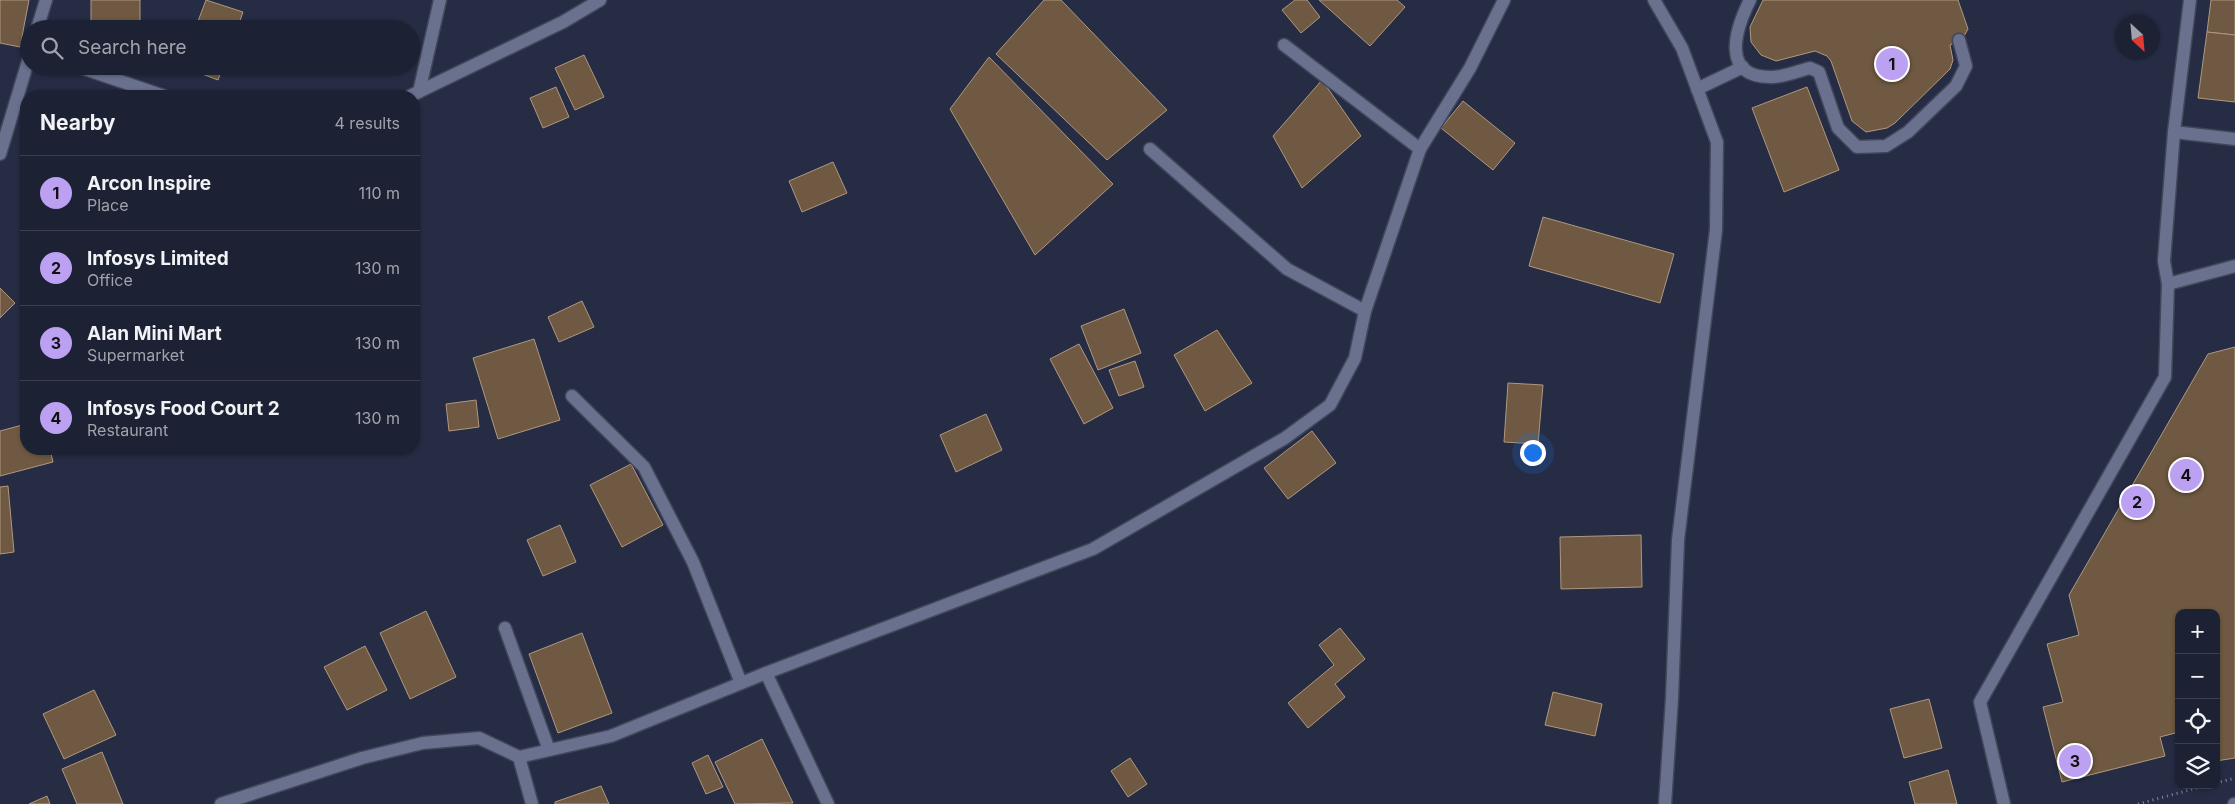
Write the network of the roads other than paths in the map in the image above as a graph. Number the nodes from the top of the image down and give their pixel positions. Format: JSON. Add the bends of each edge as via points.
{"nodes":[{"id":1,"x":46,"y":0,"type":"edge"},
{"id":2,"x":440,"y":0,"type":"edge"},
{"id":3,"x":600,"y":0,"type":"edge"},
{"id":4,"x":1504,"y":0,"type":"edge"},
{"id":5,"x":1654,"y":0,"type":"edge"},
{"id":6,"x":1750,"y":0,"type":"edge"},
{"id":7,"x":2190,"y":0,"type":"edge"},
{"id":8,"x":40,"y":20,"type":"edge"},
{"id":9,"x":1959,"y":40,"type":"dead end"},
{"id":10,"x":1284,"y":45,"type":"dead end"},
{"id":11,"x":1743,"y":67,"type":"junction"},
{"id":12,"x":420,"y":72,"type":"edge"},
{"id":13,"x":24,"y":75,"type":"edge"},
{"id":14,"x":102,"y":75,"type":"edge"},
{"id":15,"x":419,"y":75,"type":"edge"},
{"id":16,"x":1697,"y":89,"type":"junction"},
{"id":17,"x":146,"y":90,"type":"edge"},
{"id":18,"x":415,"y":90,"type":"edge"},
{"id":19,"x":420,"y":91,"type":"edge"},
{"id":20,"x":2174,"y":132,"type":"junction"},
{"id":21,"x":2235,"y":139,"type":"edge"},
{"id":22,"x":1150,"y":149,"type":"dead end"},
{"id":23,"x":1420,"y":149,"type":"junction"},
{"id":24,"x":0,"y":154,"type":"edge"},
{"id":25,"x":2235,"y":266,"type":"edge"},
{"id":26,"x":2168,"y":284,"type":"junction"},
{"id":27,"x":1364,"y":311,"type":"junction"},
{"id":28,"x":572,"y":396,"type":"dead end"},
{"id":29,"x":505,"y":628,"type":"dead end"},
{"id":30,"x":766,"y":673,"type":"junction"},
{"id":31,"x":741,"y":683,"type":"junction"},
{"id":32,"x":549,"y":750,"type":"junction"},
{"id":33,"x":519,"y":757,"type":"junction"},
{"id":34,"x":221,"y":804,"type":"edge"},
{"id":35,"x":532,"y":804,"type":"edge"},
{"id":36,"x":828,"y":804,"type":"edge"},
{"id":37,"x":1664,"y":804,"type":"edge"},
{"id":38,"x":2004,"y":804,"type":"edge"}],
"edges":[{"from":1,"to":8,"type":"street"},
{"from":2,"to":12,"type":"street"},
{"from":3,"to":19,"type":"street","via":[[563,22]]},
{"from":4,"to":23,"type":"street","via":[[1470,68]]},
{"from":5,"to":16,"type":"street","via":[[1682,48]]},
{"from":6,"to":11,"type":"street","via":[[1739,22],[1734,49]]},
{"from":7,"to":20,"type":"street"},
{"from":9,"to":11,"type":"street","via":[[1966,66],[1956,86],[1908,132],[1886,146],[1857,146],[1838,128],[1819,72],[1810,68],[1774,77],[1756,75]]},
{"from":10,"to":23,"type":"street"},
{"from":11,"to":16,"type":"street"},
{"from":13,"to":24,"type":"street"},
{"from":14,"to":17,"type":"street"},
{"from":15,"to":18,"type":"street"},
{"from":16,"to":37,"type":"street","via":[[1717,142],[1716,230],[1678,540]]},
{"from":20,"to":21,"type":"street"},
{"from":20,"to":26,"type":"street","via":[[2164,261]]},
{"from":22,"to":27,"type":"street","via":[[1288,269]]},
{"from":23,"to":27,"type":"street"},
{"from":25,"to":26,"type":"street"},
{"from":26,"to":38,"type":"street","via":[[2165,377],[1980,702]]},
{"from":27,"to":30,"type":"street","via":[[1355,358],[1330,405],[1285,438],[1093,549]]},
{"from":28,"to":31,"type":"street","via":[[644,467],[693,562]]},
{"from":29,"to":32,"type":"street"},
{"from":30,"to":31,"type":"street"},
{"from":30,"to":36,"type":"street"},
{"from":31,"to":32,"type":"street","via":[[611,736]]},
{"from":32,"to":33,"type":"street"},
{"from":33,"to":34,"type":"street","via":[[479,738],[423,743],[362,758]]},
{"from":33,"to":35,"type":"street"}]}
